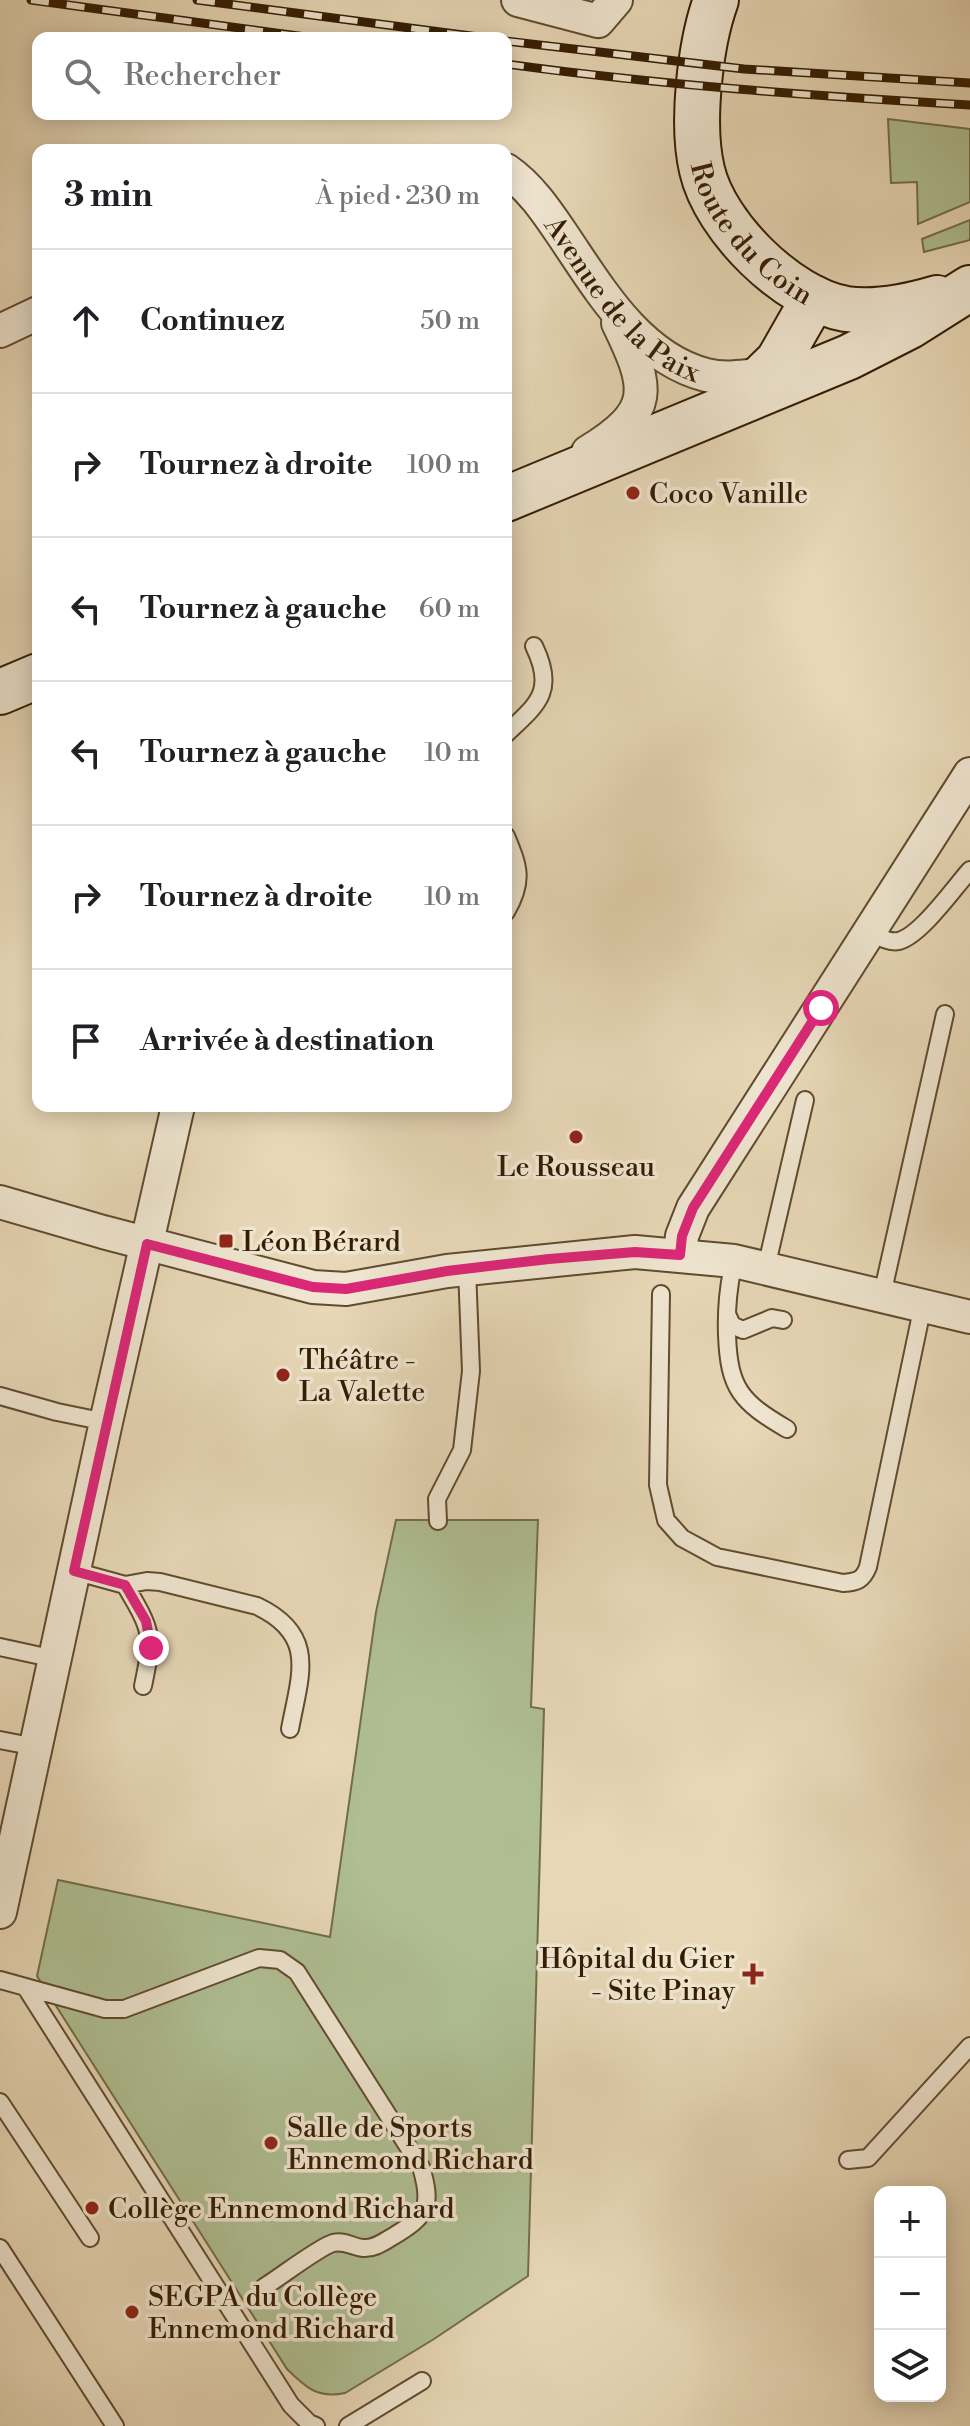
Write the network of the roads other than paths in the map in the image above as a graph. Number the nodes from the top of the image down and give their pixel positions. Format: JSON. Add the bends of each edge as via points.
{"nodes":[{"id":1,"x":518,"y":0,"type":"edge"},
{"id":2,"x":616,"y":0,"type":"edge"},
{"id":3,"x":716,"y":0,"type":"edge"},
{"id":4,"x":512,"y":175,"type":"edge"},
{"id":5,"x":970,"y":288,"type":"edge"},
{"id":6,"x":814,"y":298,"type":"junction"},
{"id":7,"x":609,"y":303,"type":"junction"},
{"id":8,"x":32,"y":316,"type":"edge"},
{"id":9,"x":0,"y":331,"type":"edge"},
{"id":10,"x":768,"y":374,"type":"junction"},
{"id":11,"x":729,"y":405,"type":"junction"},
{"id":12,"x":515,"y":495,"type":"edge"},
{"id":13,"x":534,"y":646,"type":"dead end"},
{"id":14,"x":32,"y":679,"type":"edge"},
{"id":15,"x":0,"y":692,"type":"edge"},
{"id":16,"x":512,"y":729,"type":"edge"},
{"id":17,"x":970,"y":774,"type":"edge"},
{"id":18,"x":512,"y":853,"type":"edge"},
{"id":19,"x":970,"y":870,"type":"edge"},
{"id":20,"x":512,"y":900,"type":"edge"},
{"id":21,"x":870,"y":931,"type":"junction"},
{"id":22,"x":945,"y":1014,"type":"dead end"},
{"id":23,"x":805,"y":1100,"type":"dead end"},
{"id":24,"x":177,"y":1112,"type":"edge"},
{"id":25,"x":0,"y":1202,"type":"edge"},
{"id":26,"x":147,"y":1244,"type":"junction"},
{"id":27,"x":680,"y":1255,"type":"junction"},
{"id":28,"x":734,"y":1261,"type":"junction"},
{"id":29,"x":766,"y":1268,"type":"junction"},
{"id":30,"x":467,"y":1269,"type":"junction"},
{"id":31,"x":661,"y":1294,"type":"dead end"},
{"id":32,"x":882,"y":1295,"type":"junction"},
{"id":33,"x":923,"y":1305,"type":"junction"},
{"id":34,"x":727,"y":1314,"type":"junction"},
{"id":35,"x":970,"y":1317,"type":"edge"},
{"id":36,"x":783,"y":1320,"type":"dead end"},
{"id":37,"x":0,"y":1396,"type":"edge"},
{"id":38,"x":106,"y":1422,"type":"junction"},
{"id":39,"x":787,"y":1429,"type":"dead end"},
{"id":40,"x":438,"y":1521,"type":"dead end"},
{"id":41,"x":74,"y":1571,"type":"junction"},
{"id":42,"x":125,"y":1585,"type":"junction"},
{"id":43,"x":0,"y":1647,"type":"edge"},
{"id":44,"x":55,"y":1659,"type":"junction"},
{"id":45,"x":143,"y":1686,"type":"dead end"},
{"id":46,"x":290,"y":1729,"type":"dead end"},
{"id":47,"x":0,"y":1740,"type":"edge"},
{"id":48,"x":36,"y":1747,"type":"junction"},
{"id":49,"x":0,"y":1912,"type":"edge"},
{"id":50,"x":0,"y":1980,"type":"edge"},
{"id":51,"x":26,"y":1988,"type":"junction"},
{"id":52,"x":970,"y":2046,"type":"edge"},
{"id":53,"x":0,"y":2102,"type":"edge"},
{"id":54,"x":848,"y":2160,"type":"dead end"},
{"id":55,"x":90,"y":2238,"type":"dead end"},
{"id":56,"x":0,"y":2248,"type":"edge"},
{"id":57,"x":264,"y":2287,"type":"dead end"},
{"id":58,"x":422,"y":2381,"type":"dead end"},
{"id":59,"x":353,"y":2425,"type":"edge"},
{"id":60,"x":115,"y":2426,"type":"edge"},
{"id":61,"x":316,"y":2426,"type":"edge"}],
"edges":[{"from":1,"to":2,"type":"street","via":[[598,21]]},
{"from":3,"to":6,"type":"main road","name":"Route du Coin","via":[[702,52],[702,169],[715,204],[741,240],[776,274]]},
{"from":4,"to":7,"type":"street","name":"Avenue de la Paix","via":[[529,189]]},
{"from":5,"to":6,"type":"main road","name":"Route du Coin","via":[[890,308],[847,309]]},
{"from":5,"to":11,"type":"main road","via":[[849,357]]},
{"from":6,"to":10,"type":"main road"},
{"from":7,"to":10,"type":"street","name":"Avenue de la Paix","via":[[670,359],[706,375]]},
{"from":7,"to":12,"type":"street","via":[[637,361],[641,401],[630,420],[604,442]]},
{"from":8,"to":9,"type":"street"},
{"from":10,"to":11,"type":"main road"},
{"from":11,"to":12,"type":"main road"},
{"from":13,"to":16,"type":"lane","via":[[545,684],[535,708]]},
{"from":14,"to":15,"type":"main road"},
{"from":17,"to":21,"type":"street"},
{"from":18,"to":20,"type":"lane","via":[[519,872]]},
{"from":19,"to":21,"type":"lane","via":[[913,934],[888,941]]},
{"from":21,"to":27,"type":"street","via":[[693,1208]]},
{"from":22,"to":32,"type":"lane"},
{"from":23,"to":29,"type":"lane"},
{"from":24,"to":26,"type":"street"},
{"from":25,"to":26,"type":"street"},
{"from":26,"to":30,"type":"street","via":[[313,1287],[346,1289]]},
{"from":26,"to":38,"type":"street"},
{"from":27,"to":28,"type":"street"},
{"from":27,"to":30,"type":"street","via":[[635,1252]]},
{"from":28,"to":29,"type":"street"},
{"from":28,"to":34,"type":"lane"},
{"from":29,"to":32,"type":"street"},
{"from":30,"to":40,"type":"lane","via":[[471,1371],[462,1450],[437,1499]]},
{"from":31,"to":33,"type":"lane","via":[[658,1485],[666,1520],[682,1538],[717,1557],[843,1583],[857,1582],[868,1567]]},
{"from":32,"to":33,"type":"street"},
{"from":33,"to":35,"type":"street"},
{"from":34,"to":36,"type":"lane","via":[[732,1325],[743,1330],[772,1318]]},
{"from":34,"to":39,"type":"lane","via":[[733,1380],[763,1415]]},
{"from":37,"to":38,"type":"lane"},
{"from":38,"to":41,"type":"street"},
{"from":41,"to":42,"type":"lane"},
{"from":41,"to":44,"type":"street"},
{"from":42,"to":45,"type":"lane","via":[[149,1632]]},
{"from":42,"to":46,"type":"lane","via":[[147,1581],[257,1606],[285,1624],[298,1640],[303,1658]]},
{"from":43,"to":44,"type":"lane"},
{"from":44,"to":48,"type":"street"},
{"from":47,"to":48,"type":"lane"},
{"from":48,"to":49,"type":"street"},
{"from":50,"to":51,"type":"lane"},
{"from":51,"to":57,"type":"lane","via":[[124,2009],[259,1958],[280,1960],[297,1972],[421,2167],[428,2191],[425,2211],[378,2246],[332,2244]]},
{"from":51,"to":61,"type":"lane","via":[[291,2405]]},
{"from":52,"to":54,"type":"lane","via":[[868,2158]]},
{"from":53,"to":55,"type":"lane"},
{"from":56,"to":60,"type":"lane"},
{"from":58,"to":59,"type":"lane"}]}
